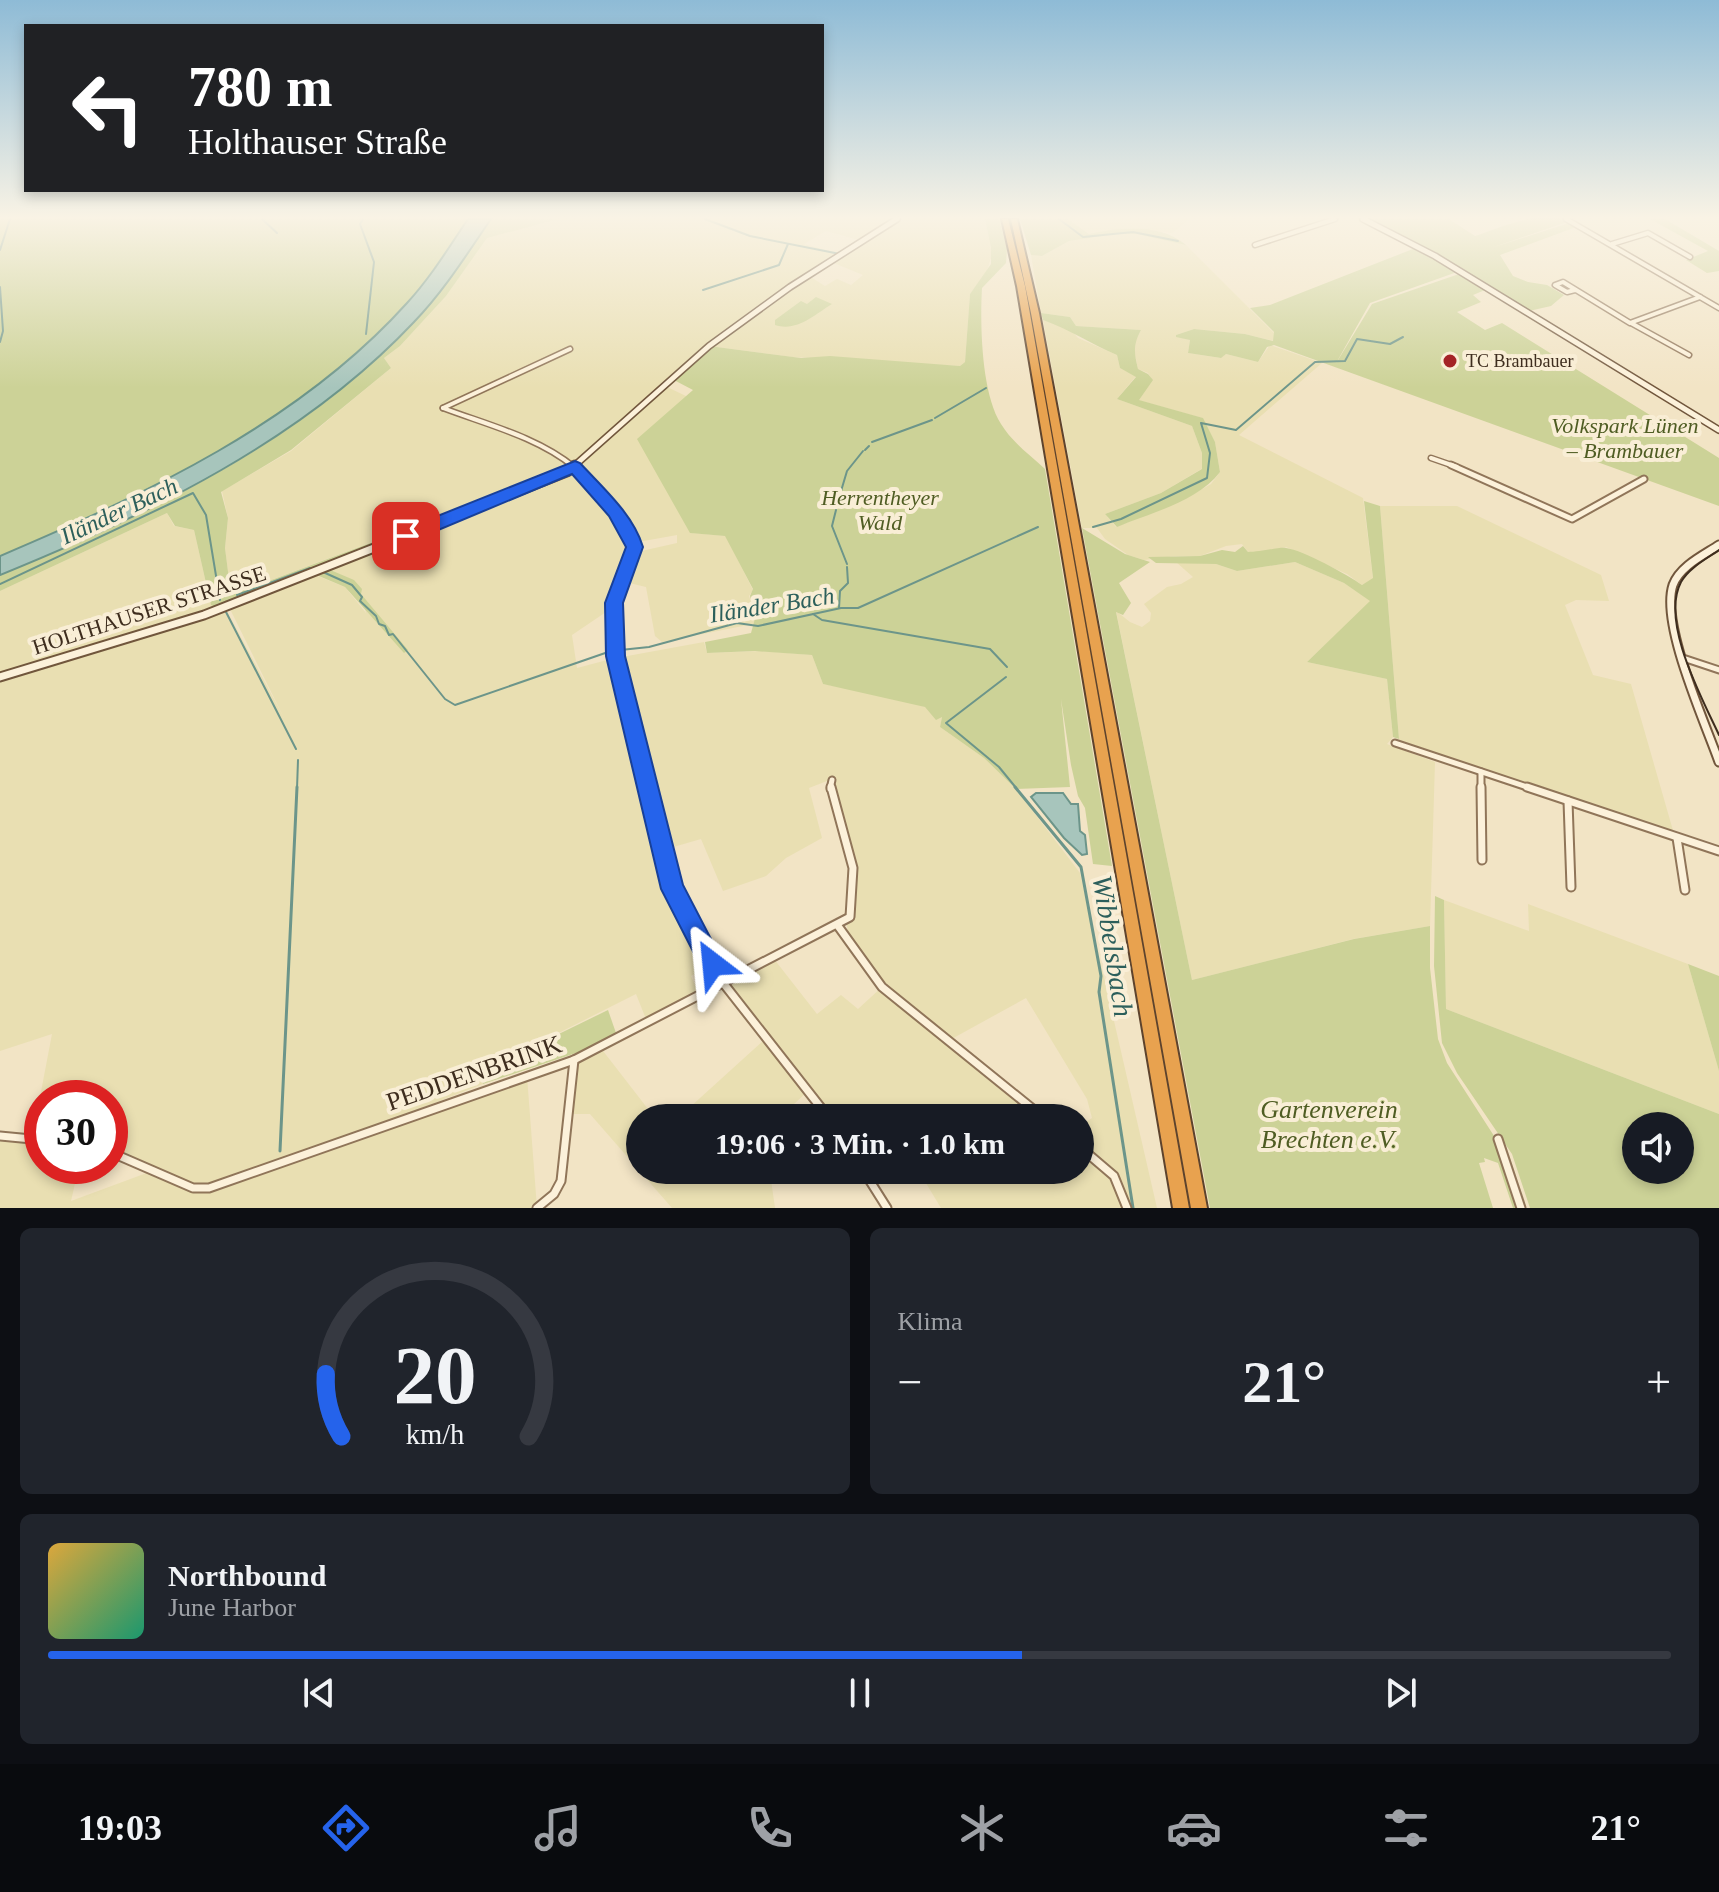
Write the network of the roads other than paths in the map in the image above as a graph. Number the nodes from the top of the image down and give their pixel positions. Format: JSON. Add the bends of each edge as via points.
{"nodes":[{"id":1,"x":808,"y":275,"type":"edge"},
{"id":2,"x":1018,"y":275,"type":"edge"},
{"id":3,"x":1026,"y":275,"type":"edge"},
{"id":4,"x":1467,"y":275,"type":"edge"},
{"id":5,"x":1663,"y":275,"type":"edge"},
{"id":6,"x":1575,"y":290,"type":"dead end"},
{"id":7,"x":1700,"y":297,"type":"junction"},
{"id":8,"x":1719,"y":308,"type":"edge"},
{"id":9,"x":1630,"y":323,"type":"junction"},
{"id":10,"x":570,"y":349,"type":"dead end"},
{"id":11,"x":1689,"y":355,"type":"dead end"},
{"id":12,"x":1719,"y":430,"type":"edge"},
{"id":13,"x":1431,"y":458,"type":"dead end"},
{"id":14,"x":575,"y":467,"type":"junction"},
{"id":15,"x":1045,"y":469,"type":"dead end"},
{"id":16,"x":1644,"y":479,"type":"dead end"},
{"id":17,"x":1055,"y":482,"type":"junction"},
{"id":18,"x":1719,"y":545,"type":"edge"},
{"id":19,"x":1683,"y":658,"type":"junction"},
{"id":20,"x":1719,"y":670,"type":"edge"},
{"id":21,"x":0,"y":677,"type":"edge"},
{"id":22,"x":1395,"y":743,"type":"dead end"},
{"id":23,"x":1719,"y":762,"type":"edge"},
{"id":24,"x":1481,"y":772,"type":"junction"},
{"id":25,"x":832,"y":780,"type":"dead end"},
{"id":26,"x":1568,"y":801,"type":"junction"},
{"id":27,"x":1677,"y":838,"type":"junction"},
{"id":28,"x":1719,"y":851,"type":"edge"},
{"id":29,"x":1482,"y":860,"type":"dead end"},
{"id":30,"x":1571,"y":887,"type":"dead end"},
{"id":31,"x":1685,"y":890,"type":"dead end"},
{"id":32,"x":838,"y":926,"type":"junction"},
{"id":33,"x":724,"y":984,"type":"junction"},
{"id":34,"x":574,"y":1060,"type":"junction"},
{"id":35,"x":818,"y":1104,"type":"edge"},
{"id":36,"x":1027,"y":1104,"type":"edge"},
{"id":37,"x":0,"y":1136,"type":"edge"},
{"id":38,"x":24,"y":1138,"type":"edge"},
{"id":39,"x":1498,"y":1139,"type":"dead end"},
{"id":40,"x":1094,"y":1159,"type":"edge"},
{"id":41,"x":128,"y":1160,"type":"edge"},
{"id":42,"x":872,"y":1184,"type":"edge"},
{"id":43,"x":537,"y":1208,"type":"edge"},
{"id":44,"x":887,"y":1208,"type":"edge"},
{"id":45,"x":1127,"y":1208,"type":"edge"},
{"id":46,"x":1181,"y":1208,"type":"edge"},
{"id":47,"x":1199,"y":1208,"type":"edge"},
{"id":48,"x":1521,"y":1208,"type":"edge"}],
"edges":[{"from":1,"to":14,"type":"street","via":[[709,346]]},
{"from":2,"to":17,"type":"highway"},
{"from":3,"to":47,"type":"highway"},
{"from":4,"to":12,"type":"street"},
{"from":5,"to":7,"type":"street"},
{"from":6,"to":9,"type":"street"},
{"from":7,"to":8,"type":"street"},
{"from":7,"to":9,"type":"street"},
{"from":9,"to":11,"type":"street"},
{"from":10,"to":14,"type":"street","via":[[443,408],[541,447]]},
{"from":13,"to":16,"type":"street","via":[[1572,519]]},
{"from":14,"to":21,"type":"street","name":"HOLTHAUSER STRASSE","via":[[204,615]]},
{"from":14,"to":33,"type":"street","via":[[634,542],[614,603],[615,650],[672,889]]},
{"from":15,"to":17,"type":"highway"},
{"from":17,"to":46,"type":"highway"},
{"from":18,"to":19,"type":"street","via":[[1686,568],[1672,587],[1670,609]]},
{"from":19,"to":20,"type":"street"},
{"from":19,"to":23,"type":"street"},
{"from":22,"to":24,"type":"street"},
{"from":24,"to":26,"type":"street"},
{"from":24,"to":29,"type":"street"},
{"from":25,"to":32,"type":"street","via":[[830,791],[855,870],[850,917]]},
{"from":26,"to":27,"type":"street"},
{"from":26,"to":30,"type":"street"},
{"from":27,"to":28,"type":"street"},
{"from":27,"to":31,"type":"street"},
{"from":32,"to":33,"type":"street","name":"PEDDENBRINK"},
{"from":32,"to":36,"type":"street","via":[[882,987]]},
{"from":33,"to":34,"type":"street","name":"PEDDENBRINK"},
{"from":33,"to":35,"type":"street"},
{"from":34,"to":41,"type":"street","name":"PEDDENBRINK","via":[[209,1188],[193,1188]]},
{"from":34,"to":43,"type":"street","via":[[561,1181]]},
{"from":37,"to":38,"type":"street"},
{"from":39,"to":48,"type":"street"},
{"from":40,"to":45,"type":"street","via":[[1114,1176]]},
{"from":42,"to":44,"type":"street"}]}
